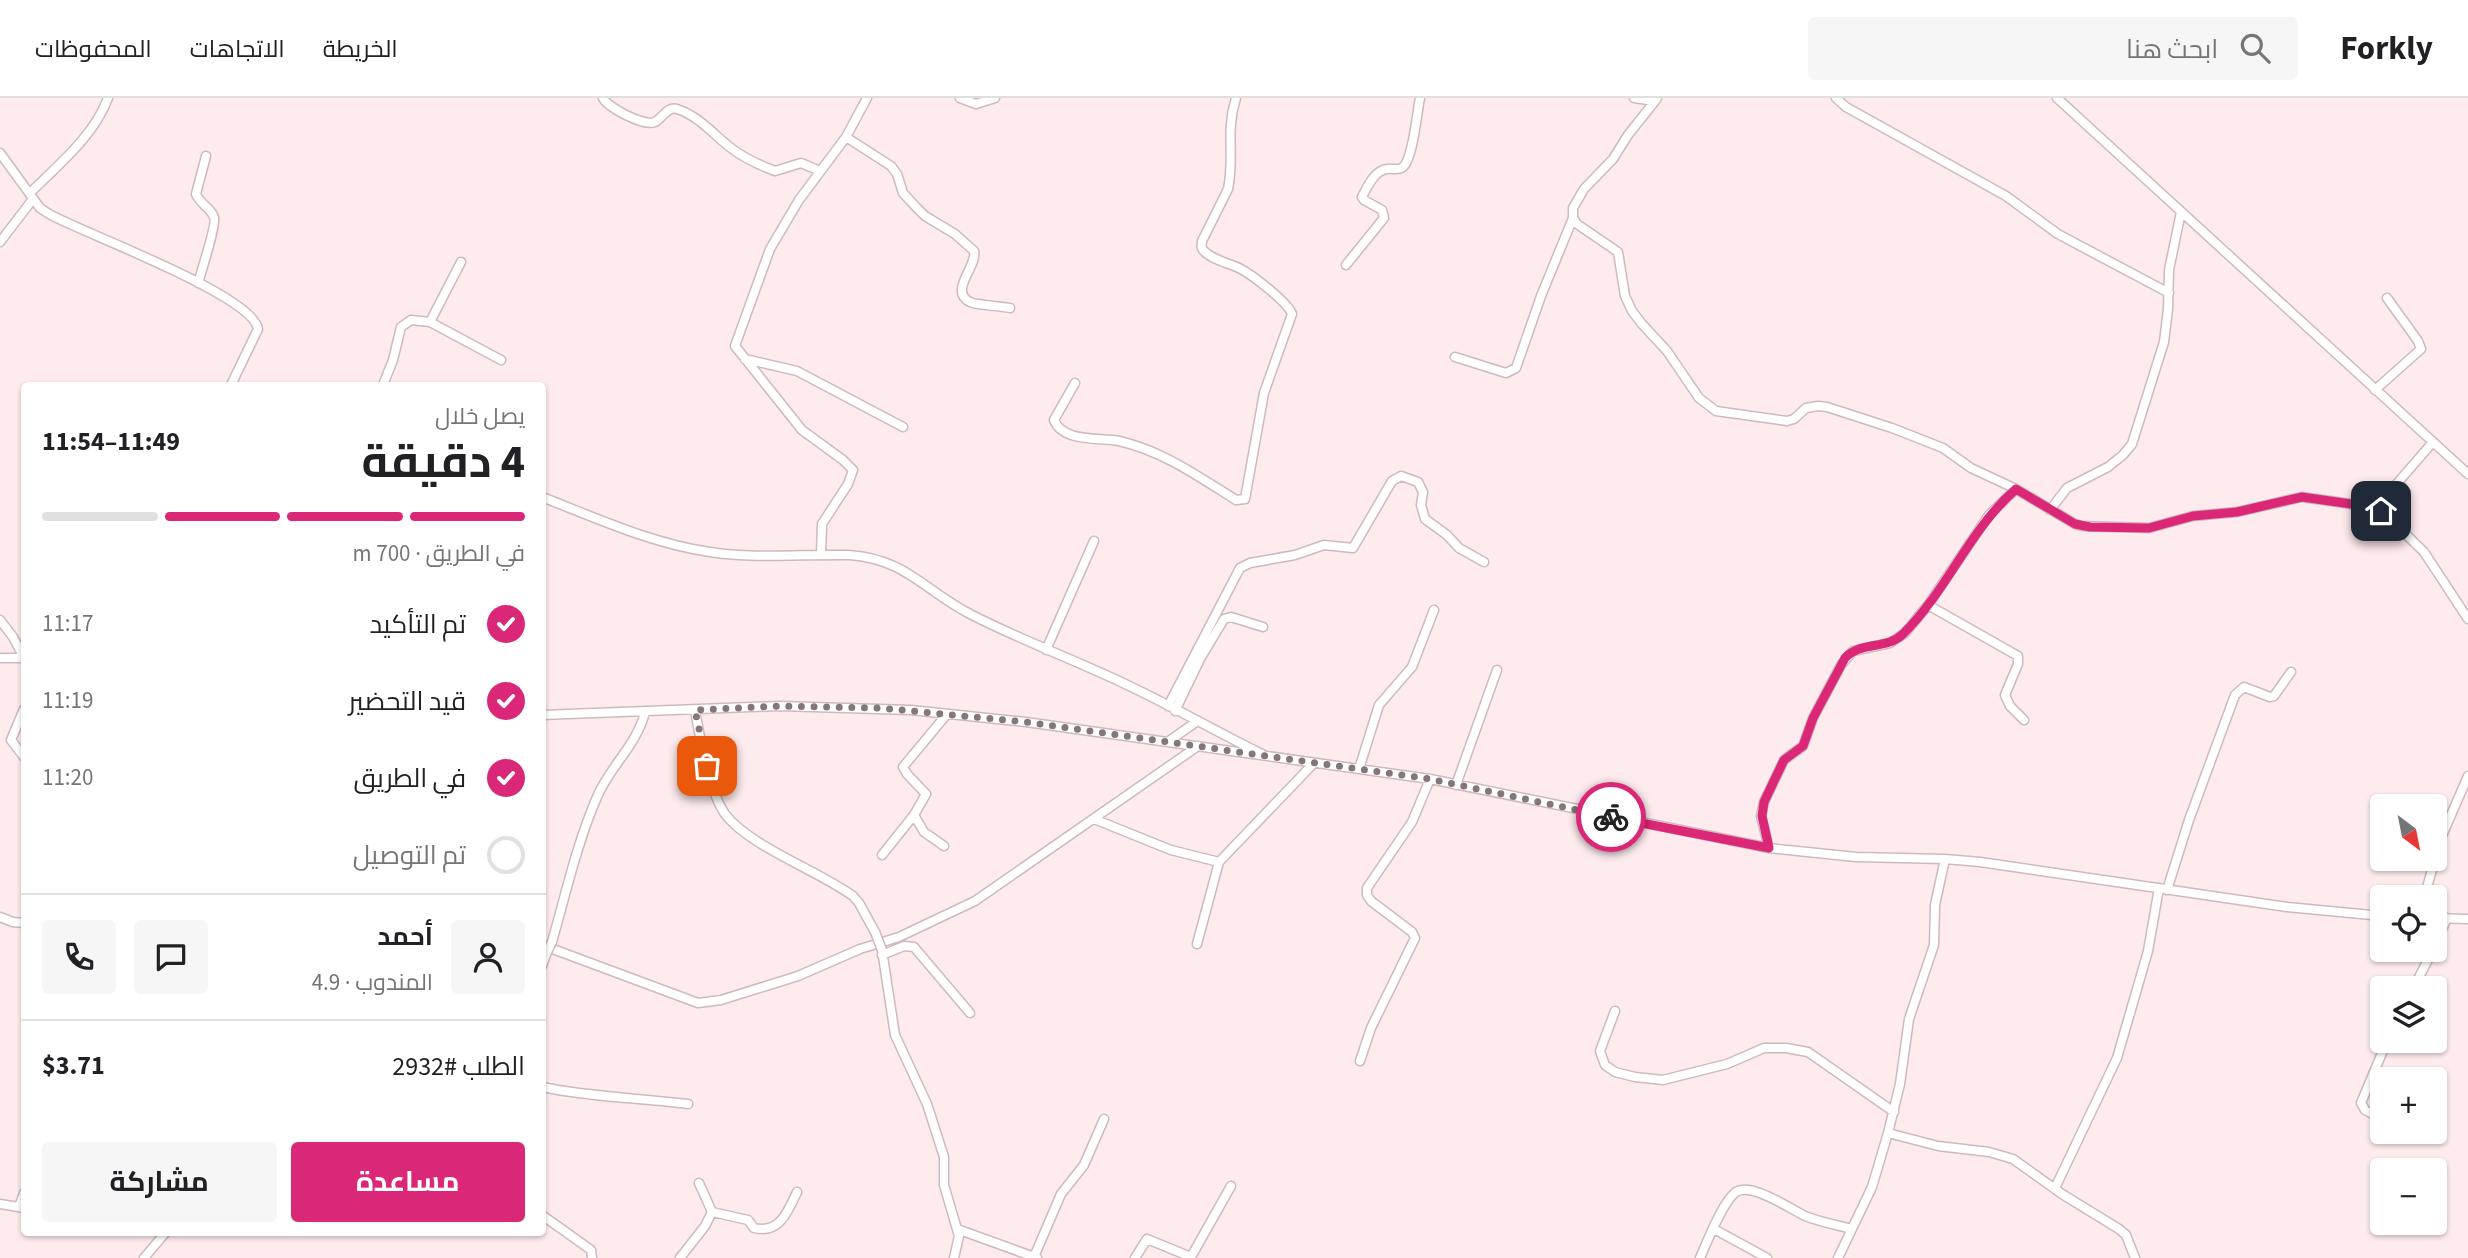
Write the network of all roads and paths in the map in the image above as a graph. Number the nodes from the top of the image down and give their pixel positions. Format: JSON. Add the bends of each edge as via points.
{"nodes":[{"id":1,"x":108,"y":98,"type":"edge"},
{"id":2,"x":603,"y":98,"type":"edge"},
{"id":3,"x":867,"y":98,"type":"edge"},
{"id":4,"x":960,"y":98,"type":"edge"},
{"id":5,"x":995,"y":98,"type":"edge"},
{"id":6,"x":1236,"y":98,"type":"edge"},
{"id":7,"x":1420,"y":98,"type":"edge"},
{"id":8,"x":1634,"y":98,"type":"edge"},
{"id":9,"x":1836,"y":98,"type":"edge"},
{"id":10,"x":2057,"y":98,"type":"edge"},
{"id":11,"x":1656,"y":100,"type":"edge"},
{"id":12,"x":846,"y":137,"type":"junction"},
{"id":13,"x":0,"y":153,"type":"edge"},
{"id":14,"x":206,"y":156,"type":"dead end"},
{"id":15,"x":820,"y":171,"type":"junction"},
{"id":16,"x":32,"y":196,"type":"junction"},
{"id":17,"x":2181,"y":212,"type":"junction"},
{"id":18,"x":1573,"y":218,"type":"junction"},
{"id":19,"x":0,"y":242,"type":"edge"},
{"id":20,"x":461,"y":262,"type":"dead end"},
{"id":21,"x":1346,"y":265,"type":"dead end"},
{"id":22,"x":198,"y":283,"type":"junction"},
{"id":23,"x":2169,"y":293,"type":"junction"},
{"id":24,"x":2387,"y":298,"type":"dead end"},
{"id":25,"x":1010,"y":308,"type":"dead end"},
{"id":26,"x":430,"y":322,"type":"junction"},
{"id":27,"x":1455,"y":357,"type":"dead end"},
{"id":28,"x":745,"y":359,"type":"junction"},
{"id":29,"x":501,"y":360,"type":"dead end"},
{"id":30,"x":232,"y":382,"type":"edge"},
{"id":31,"x":384,"y":382,"type":"edge"},
{"id":32,"x":1075,"y":383,"type":"dead end"},
{"id":33,"x":2375,"y":390,"type":"junction"},
{"id":34,"x":903,"y":427,"type":"dead end"},
{"id":35,"x":2433,"y":442,"type":"junction"},
{"id":36,"x":2468,"y":474,"type":"edge"},
{"id":37,"x":2016,"y":489,"type":"junction"},
{"id":38,"x":546,"y":498,"type":"edge"},
{"id":39,"x":2379,"y":508,"type":"junction"},
{"id":40,"x":2050,"y":510,"type":"junction"},
{"id":41,"x":1094,"y":541,"type":"dead end"},
{"id":42,"x":821,"y":554,"type":"junction"},
{"id":43,"x":1483,"y":562,"type":"dead end"},
{"id":44,"x":1928,"y":605,"type":"junction"},
{"id":45,"x":1434,"y":610,"type":"dead end"},
{"id":46,"x":2468,"y":619,"type":"edge"},
{"id":47,"x":0,"y":620,"type":"edge"},
{"id":48,"x":1263,"y":627,"type":"dead end"},
{"id":49,"x":1046,"y":650,"type":"junction"},
{"id":50,"x":21,"y":653,"type":"edge"},
{"id":51,"x":0,"y":658,"type":"edge"},
{"id":52,"x":21,"y":658,"type":"edge"},
{"id":53,"x":1497,"y":670,"type":"dead end"},
{"id":54,"x":2291,"y":672,"type":"dead end"},
{"id":55,"x":1171,"y":708,"type":"junction"},
{"id":56,"x":695,"y":710,"type":"junction"},
{"id":57,"x":645,"y":712,"type":"junction"},
{"id":58,"x":947,"y":714,"type":"junction"},
{"id":59,"x":546,"y":715,"type":"edge"},
{"id":60,"x":21,"y":716,"type":"edge"},
{"id":61,"x":2024,"y":720,"type":"dead end"},
{"id":62,"x":1196,"y":722,"type":"junction"},
{"id":63,"x":1169,"y":741,"type":"junction"},
{"id":64,"x":1198,"y":746,"type":"junction"},
{"id":65,"x":21,"y":753,"type":"edge"},
{"id":66,"x":1272,"y":758,"type":"junction"},
{"id":67,"x":1314,"y":763,"type":"junction"},
{"id":68,"x":1359,"y":769,"type":"junction"},
{"id":69,"x":2468,"y":776,"type":"edge"},
{"id":70,"x":1430,"y":779,"type":"junction"},
{"id":71,"x":1456,"y":785,"type":"junction"},
{"id":72,"x":914,"y":815,"type":"junction"},
{"id":73,"x":1094,"y":819,"type":"junction"},
{"id":74,"x":944,"y":846,"type":"dead end"},
{"id":75,"x":1769,"y":848,"type":"junction"},
{"id":76,"x":882,"y":855,"type":"dead end"},
{"id":77,"x":1945,"y":859,"type":"junction"},
{"id":78,"x":1219,"y":862,"type":"junction"},
{"id":79,"x":2428,"y":885,"type":"edge"},
{"id":80,"x":2163,"y":889,"type":"junction"},
{"id":81,"x":2370,"y":915,"type":"edge"},
{"id":82,"x":0,"y":917,"type":"edge"},
{"id":83,"x":2447,"y":918,"type":"edge"},
{"id":84,"x":2468,"y":919,"type":"edge"},
{"id":85,"x":21,"y":923,"type":"edge"},
{"id":86,"x":1197,"y":944,"type":"dead end"},
{"id":87,"x":547,"y":946,"type":"edge"},
{"id":88,"x":882,"y":953,"type":"junction"},
{"id":89,"x":1615,"y":1011,"type":"dead end"},
{"id":90,"x":970,"y":1013,"type":"dead end"},
{"id":91,"x":1360,"y":1061,"type":"dead end"},
{"id":92,"x":2370,"y":1082,"type":"edge"},
{"id":93,"x":546,"y":1088,"type":"edge"},
{"id":94,"x":688,"y":1104,"type":"dead end"},
{"id":95,"x":1894,"y":1112,"type":"junction"},
{"id":96,"x":2370,"y":1113,"type":"edge"},
{"id":97,"x":1104,"y":1119,"type":"dead end"},
{"id":98,"x":1888,"y":1133,"type":"junction"},
{"id":99,"x":699,"y":1183,"type":"dead end"},
{"id":100,"x":1231,"y":1186,"type":"dead end"},
{"id":101,"x":2054,"y":1188,"type":"junction"},
{"id":102,"x":797,"y":1192,"type":"dead end"},
{"id":103,"x":0,"y":1204,"type":"edge"},
{"id":104,"x":21,"y":1207,"type":"edge"},
{"id":105,"x":712,"y":1212,"type":"junction"},
{"id":106,"x":546,"y":1218,"type":"edge"},
{"id":107,"x":957,"y":1229,"type":"junction"},
{"id":108,"x":1714,"y":1229,"type":"junction"},
{"id":109,"x":1852,"y":1229,"type":"junction"},
{"id":110,"x":163,"y":1236,"type":"edge"},
{"id":111,"x":1036,"y":1257,"type":"edge"},
{"id":112,"x":144,"y":1258,"type":"edge"},
{"id":113,"x":592,"y":1258,"type":"edge"},
{"id":114,"x":680,"y":1258,"type":"edge"},
{"id":115,"x":954,"y":1258,"type":"edge"},
{"id":116,"x":1135,"y":1258,"type":"edge"},
{"id":117,"x":1700,"y":1258,"type":"edge"},
{"id":118,"x":1767,"y":1258,"type":"edge"},
{"id":119,"x":1838,"y":1258,"type":"edge"},
{"id":120,"x":2135,"y":1258,"type":"edge"}],
"edges":[{"from":1,"to":16,"type":"street","via":[[79,144]]},
{"from":2,"to":15,"type":"street","via":[[607,105],[644,123],[656,122],[668,110],[678,110],[710,128],[746,158],[775,171],[801,163]]},
{"from":3,"to":12,"type":"street"},
{"from":4,"to":5,"type":"street","via":[[976,104]]},
{"from":6,"to":32,"type":"street","via":[[1229,130],[1228,189],[1202,247],[1206,254],[1261,282],[1292,314],[1264,393],[1245,499],[1236,500],[1188,468],[1138,447],[1077,437],[1058,428],[1054,421]]},
{"from":7,"to":21,"type":"street","via":[[1405,166],[1378,173],[1362,197],[1382,210],[1384,218]]},
{"from":8,"to":11,"type":"street"},
{"from":9,"to":23,"type":"street","via":[[2007,195],[2059,233]]},
{"from":10,"to":17,"type":"street"},
{"from":11,"to":18,"type":"street","via":[[1614,159],[1584,189],[1573,208]]},
{"from":12,"to":15,"type":"street"},
{"from":12,"to":25,"type":"street","via":[[891,166],[903,193],[916,207],[974,251],[962,285],[966,299]]},
{"from":13,"to":16,"type":"street"},
{"from":14,"to":22,"type":"street","via":[[196,194],[216,223]]},
{"from":15,"to":28,"type":"street","via":[[762,266],[736,340]]},
{"from":16,"to":19,"type":"street"},
{"from":16,"to":22,"type":"street","via":[[55,218]]},
{"from":17,"to":23,"type":"street"},
{"from":17,"to":33,"type":"street"},
{"from":18,"to":27,"type":"street","via":[[1516,368],[1506,373]]},
{"from":18,"to":37,"type":"street","via":[[1618,252],[1625,296],[1632,310],[1708,407],[1726,414],[1787,421],[1806,408],[1828,407],[1943,448],[1971,468]]},
{"from":20,"to":26,"type":"street"},
{"from":22,"to":30,"type":"street","via":[[257,322],[255,337]]},
{"from":23,"to":40,"type":"street","via":[[2164,342],[2132,444],[2108,467],[2067,488]]},
{"from":24,"to":33,"type":"street","via":[[2421,349]]},
{"from":26,"to":29,"type":"street"},
{"from":26,"to":31,"type":"street","via":[[411,320],[401,327]]},
{"from":28,"to":34,"type":"street","via":[[797,371]]},
{"from":28,"to":42,"type":"street","via":[[802,430],[853,470],[822,524]]},
{"from":33,"to":35,"type":"street"},
{"from":35,"to":36,"type":"street"},
{"from":35,"to":39,"type":"street"},
{"from":37,"to":40,"type":"street"},
{"from":37,"to":44,"type":"street","via":[[1989,515]]},
{"from":38,"to":42,"type":"street","via":[[706,552]]},
{"from":39,"to":40,"type":"street","via":[[2302,497],[2141,528],[2082,526]]},
{"from":39,"to":46,"type":"street","via":[[2424,552]]},
{"from":41,"to":49,"type":"street"},
{"from":42,"to":49,"type":"street","via":[[888,562],[950,603]]},
{"from":43,"to":55,"type":"street","via":[[1425,519],[1418,482],[1396,477],[1353,548],[1324,545],[1240,568]]},
{"from":44,"to":61,"type":"street","via":[[2018,656],[2005,695]]},
{"from":44,"to":75,"type":"street","via":[[1897,639],[1853,651],[1841,665],[1803,746],[1784,760],[1764,802],[1762,816]]},
{"from":45,"to":68,"type":"street","via":[[1412,667],[1379,705]]},
{"from":47,"to":50,"type":"street"},
{"from":48,"to":55,"type":"street","via":[[1224,619]]},
{"from":49,"to":55,"type":"street"},
{"from":51,"to":52,"type":"street"},
{"from":53,"to":71,"type":"street"},
{"from":54,"to":80,"type":"street","via":[[2274,696],[2244,687],[2235,695]]},
{"from":55,"to":62,"type":"street"},
{"from":56,"to":57,"type":"street"},
{"from":56,"to":58,"type":"street","via":[[828,706]]},
{"from":56,"to":88,"type":"street","bridge":true,"via":[[707,766],[726,815],[763,843],[853,896]]},
{"from":57,"to":59,"type":"street"},
{"from":57,"to":87,"type":"street","via":[[639,732],[597,796]]},
{"from":58,"to":63,"type":"street"},
{"from":58,"to":72,"type":"street","via":[[903,767],[926,794]]},
{"from":60,"to":65,"type":"street","via":[[11,740]]},
{"from":62,"to":63,"type":"street"},
{"from":62,"to":66,"type":"street"},
{"from":63,"to":64,"type":"street"},
{"from":64,"to":66,"type":"street"},
{"from":64,"to":73,"type":"street"},
{"from":66,"to":67,"type":"street"},
{"from":67,"to":68,"type":"street"},
{"from":67,"to":78,"type":"street"},
{"from":68,"to":70,"type":"street"},
{"from":69,"to":79,"type":"street","via":[[2441,838]]},
{"from":70,"to":71,"type":"street"},
{"from":70,"to":91,"type":"street","via":[[1412,822],[1366,892],[1415,937]]},
{"from":71,"to":75,"type":"street"},
{"from":72,"to":74,"type":"street","via":[[924,832]]},
{"from":72,"to":76,"type":"street"},
{"from":73,"to":78,"type":"street","via":[[1171,850]]},
{"from":73,"to":87,"type":"street","via":[[975,901],[899,937],[721,1000],[698,1003]]},
{"from":75,"to":77,"type":"street","via":[[1856,857]]},
{"from":77,"to":80,"type":"street"},
{"from":77,"to":95,"type":"street","via":[[1935,905],[1934,944],[1909,1019]]},
{"from":78,"to":86,"type":"street"},
{"from":80,"to":81,"type":"street"},
{"from":80,"to":101,"type":"street","via":[[2117,1058]]},
{"from":82,"to":85,"type":"street"},
{"from":83,"to":84,"type":"street"},
{"from":88,"to":90,"type":"street","via":[[914,947]]},
{"from":88,"to":107,"type":"street","via":[[895,1035],[940,1139],[946,1198]]},
{"from":89,"to":95,"type":"street","via":[[1600,1051],[1605,1065],[1615,1072],[1664,1080],[1727,1064],[1764,1048],[1786,1048],[1814,1054]]},
{"from":92,"to":96,"type":"street","via":[[2361,1103]]},
{"from":93,"to":94,"type":"street"},
{"from":95,"to":98,"type":"street"},
{"from":97,"to":111,"type":"street","via":[[1084,1165],[1061,1194]]},
{"from":98,"to":101,"type":"street","via":[[2004,1156]]},
{"from":98,"to":109,"type":"street","via":[[1872,1187]]},
{"from":99,"to":105,"type":"street"},
{"from":100,"to":116,"type":"street","via":[[1191,1257],[1147,1239]]},
{"from":101,"to":120,"type":"street","via":[[2126,1235]]},
{"from":102,"to":105,"type":"street","via":[[787,1215],[772,1228],[754,1228],[748,1220]]},
{"from":103,"to":104,"type":"street"},
{"from":105,"to":114,"type":"street"},
{"from":106,"to":113,"type":"street","via":[[591,1250]]},
{"from":107,"to":111,"type":"street"},
{"from":107,"to":115,"type":"street"},
{"from":108,"to":109,"type":"street","via":[[1735,1192],[1748,1189],[1806,1216]]},
{"from":108,"to":117,"type":"street"},
{"from":108,"to":118,"type":"street"},
{"from":109,"to":119,"type":"street"},
{"from":110,"to":112,"type":"street"}]}
